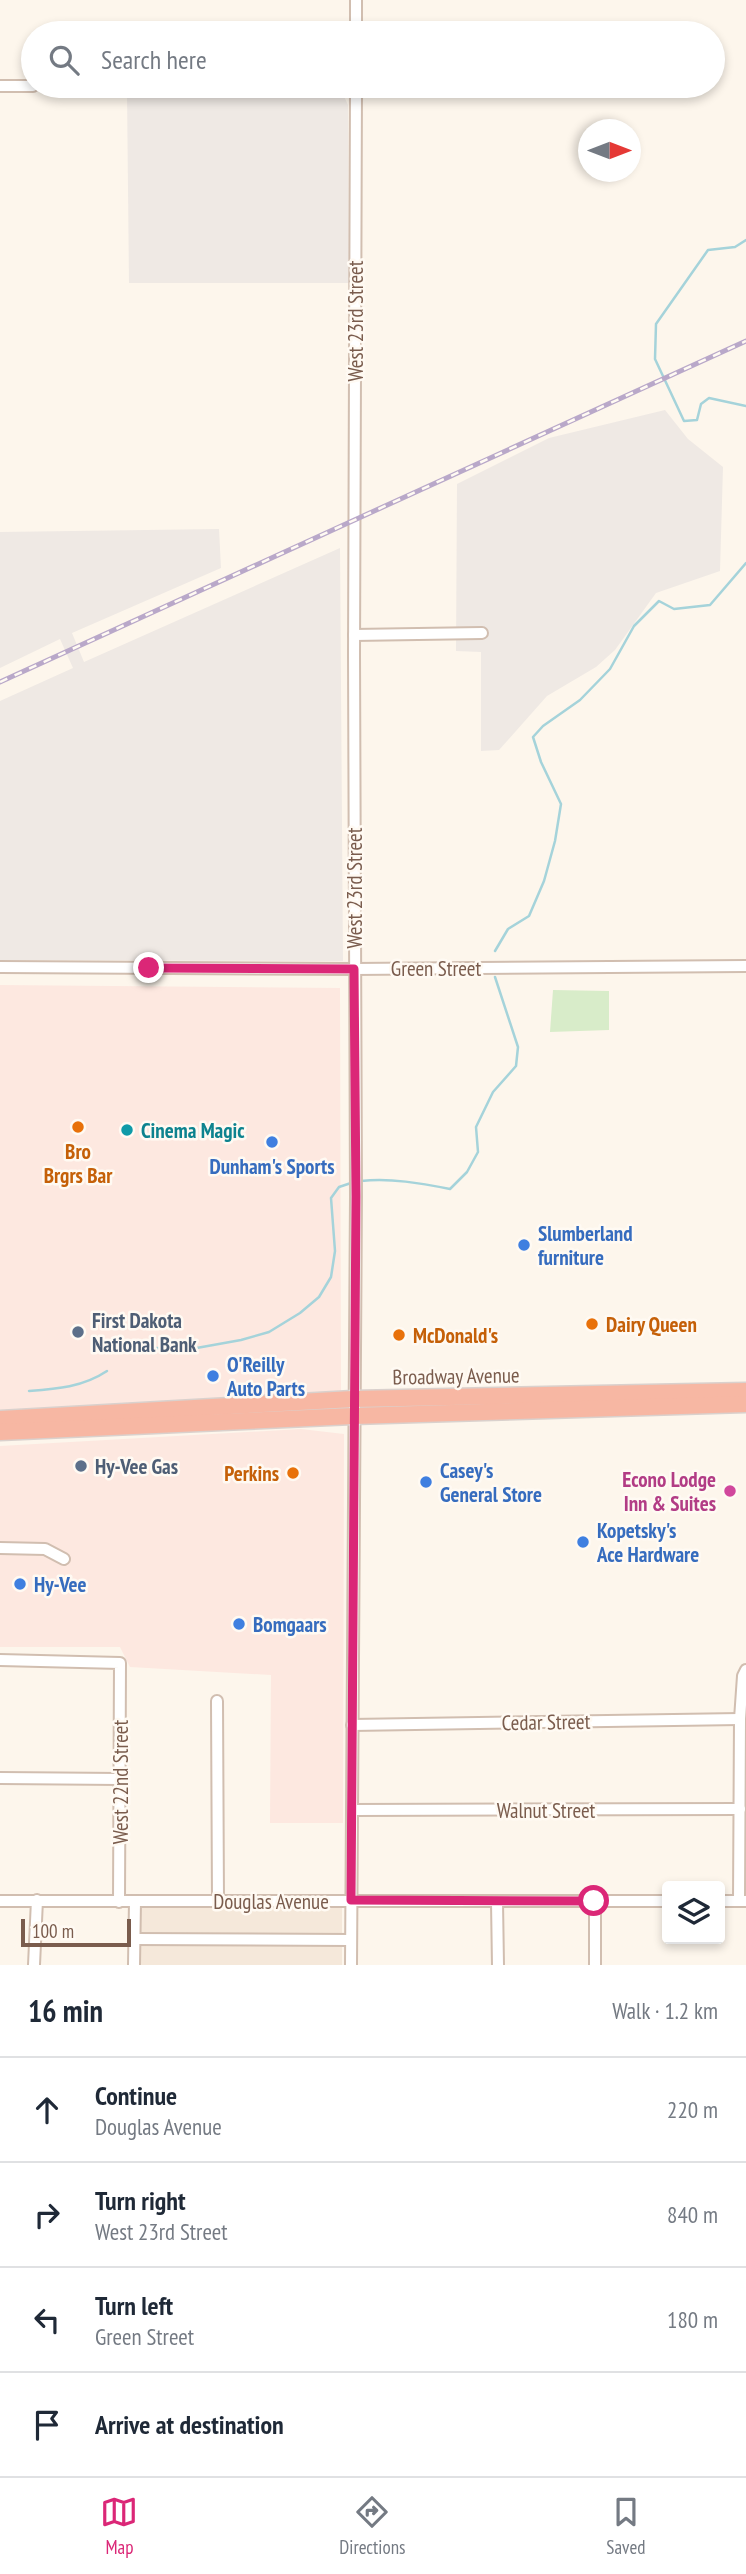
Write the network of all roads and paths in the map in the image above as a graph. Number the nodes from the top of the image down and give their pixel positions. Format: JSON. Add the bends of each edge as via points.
{"nodes":[{"id":1,"x":356,"y":0,"type":"edge"},
{"id":2,"x":356,"y":21,"type":"edge"},
{"id":3,"x":0,"y":86,"type":"edge"},
{"id":4,"x":21,"y":86,"type":"edge"},
{"id":5,"x":356,"y":98,"type":"edge"},
{"id":6,"x":482,"y":633,"type":"dead end"},
{"id":7,"x":354,"y":635,"type":"junction"},
{"id":8,"x":746,"y":966,"type":"edge"},
{"id":9,"x":0,"y":967,"type":"edge"},
{"id":10,"x":354,"y":969,"type":"junction"},
{"id":11,"x":746,"y":1391,"type":"edge"},
{"id":12,"x":353,"y":1399,"type":"junction"},
{"id":13,"x":746,"y":1404,"type":"edge"},
{"id":14,"x":353,"y":1416,"type":"junction"},
{"id":15,"x":0,"y":1419,"type":"edge"},
{"id":16,"x":0,"y":1432,"type":"edge"},
{"id":17,"x":0,"y":1548,"type":"edge"},
{"id":18,"x":64,"y":1559,"type":"dead end"},
{"id":19,"x":0,"y":1660,"type":"edge"},
{"id":20,"x":746,"y":1670,"type":"edge"},
{"id":21,"x":217,"y":1701,"type":"dead end"},
{"id":22,"x":740,"y":1719,"type":"junction"},
{"id":23,"x":352,"y":1725,"type":"junction"},
{"id":24,"x":0,"y":1778,"type":"edge"},
{"id":25,"x":120,"y":1779,"type":"junction"},
{"id":26,"x":740,"y":1809,"type":"junction"},
{"id":27,"x":352,"y":1810,"type":"junction"},
{"id":28,"x":37,"y":1900,"type":"junction"},
{"id":29,"x":351,"y":1900,"type":"junction"},
{"id":30,"x":743,"y":1900,"type":"edge"},
{"id":31,"x":0,"y":1901,"type":"edge"},
{"id":32,"x":218,"y":1901,"type":"junction"},
{"id":33,"x":594,"y":1901,"type":"junction"},
{"id":34,"x":662,"y":1901,"type":"edge"},
{"id":35,"x":725,"y":1901,"type":"edge"},
{"id":36,"x":119,"y":1902,"type":"junction"},
{"id":37,"x":135,"y":1902,"type":"junction"},
{"id":38,"x":497,"y":1902,"type":"junction"},
{"id":39,"x":134,"y":1939,"type":"junction"},
{"id":40,"x":351,"y":1940,"type":"junction"},
{"id":41,"x":34,"y":1965,"type":"edge"},
{"id":42,"x":134,"y":1965,"type":"edge"},
{"id":43,"x":351,"y":1965,"type":"edge"},
{"id":44,"x":498,"y":1965,"type":"edge"},
{"id":45,"x":595,"y":1965,"type":"edge"}],
"edges":[{"from":1,"to":2,"type":"street"},
{"from":3,"to":4,"type":"street"},
{"from":5,"to":7,"type":"street","name":"West 23rd Street"},
{"from":6,"to":7,"type":"street"},
{"from":7,"to":10,"type":"street","name":"West 23rd Street"},
{"from":8,"to":10,"type":"street","name":"Green Street"},
{"from":9,"to":10,"type":"street","name":"Green Street"},
{"from":10,"to":12,"type":"street","name":"West 23rd Street"},
{"from":11,"to":12,"type":"highway","name":"Broadway Avenue"},
{"from":12,"to":14,"type":"street","name":"West 23rd Street"},
{"from":12,"to":15,"type":"highway","name":"Broadway Avenue"},
{"from":13,"to":14,"type":"highway","name":"Broadway Avenue"},
{"from":14,"to":16,"type":"highway","name":"Broadway Avenue"},
{"from":14,"to":23,"type":"street","name":"West 23rd Street"},
{"from":17,"to":18,"type":"street","via":[[45,1549]]},
{"from":19,"to":25,"type":"street","name":"West 22nd Street","via":[[120,1662]]},
{"from":20,"to":22,"type":"street"},
{"from":21,"to":32,"type":"street"},
{"from":22,"to":23,"type":"street","name":"Cedar Street"},
{"from":22,"to":26,"type":"street"},
{"from":23,"to":27,"type":"street","name":"West 23rd Street"},
{"from":24,"to":25,"type":"street"},
{"from":25,"to":36,"type":"street","name":"West 22nd Street"},
{"from":26,"to":27,"type":"street","name":"Walnut Street"},
{"from":26,"to":30,"type":"street"},
{"from":27,"to":29,"type":"street","name":"West 23rd Street"},
{"from":28,"to":31,"type":"street","name":"Douglas Avenue"},
{"from":28,"to":36,"type":"street","name":"Douglas Avenue"},
{"from":28,"to":41,"type":"street"},
{"from":29,"to":32,"type":"street","name":"Douglas Avenue"},
{"from":29,"to":38,"type":"street","name":"Douglas Avenue"},
{"from":29,"to":40,"type":"street","name":"West 23rd Street"},
{"from":30,"to":35,"type":"street"},
{"from":32,"to":37,"type":"street","name":"Douglas Avenue"},
{"from":33,"to":34,"type":"street","name":"Douglas Avenue"},
{"from":33,"to":38,"type":"street","name":"Douglas Avenue"},
{"from":33,"to":45,"type":"street"},
{"from":36,"to":37,"type":"street","name":"Douglas Avenue"},
{"from":37,"to":39,"type":"street"},
{"from":38,"to":44,"type":"street"},
{"from":39,"to":40,"type":"street"},
{"from":39,"to":42,"type":"street"},
{"from":40,"to":43,"type":"street","name":"West 23rd Street"}]}
